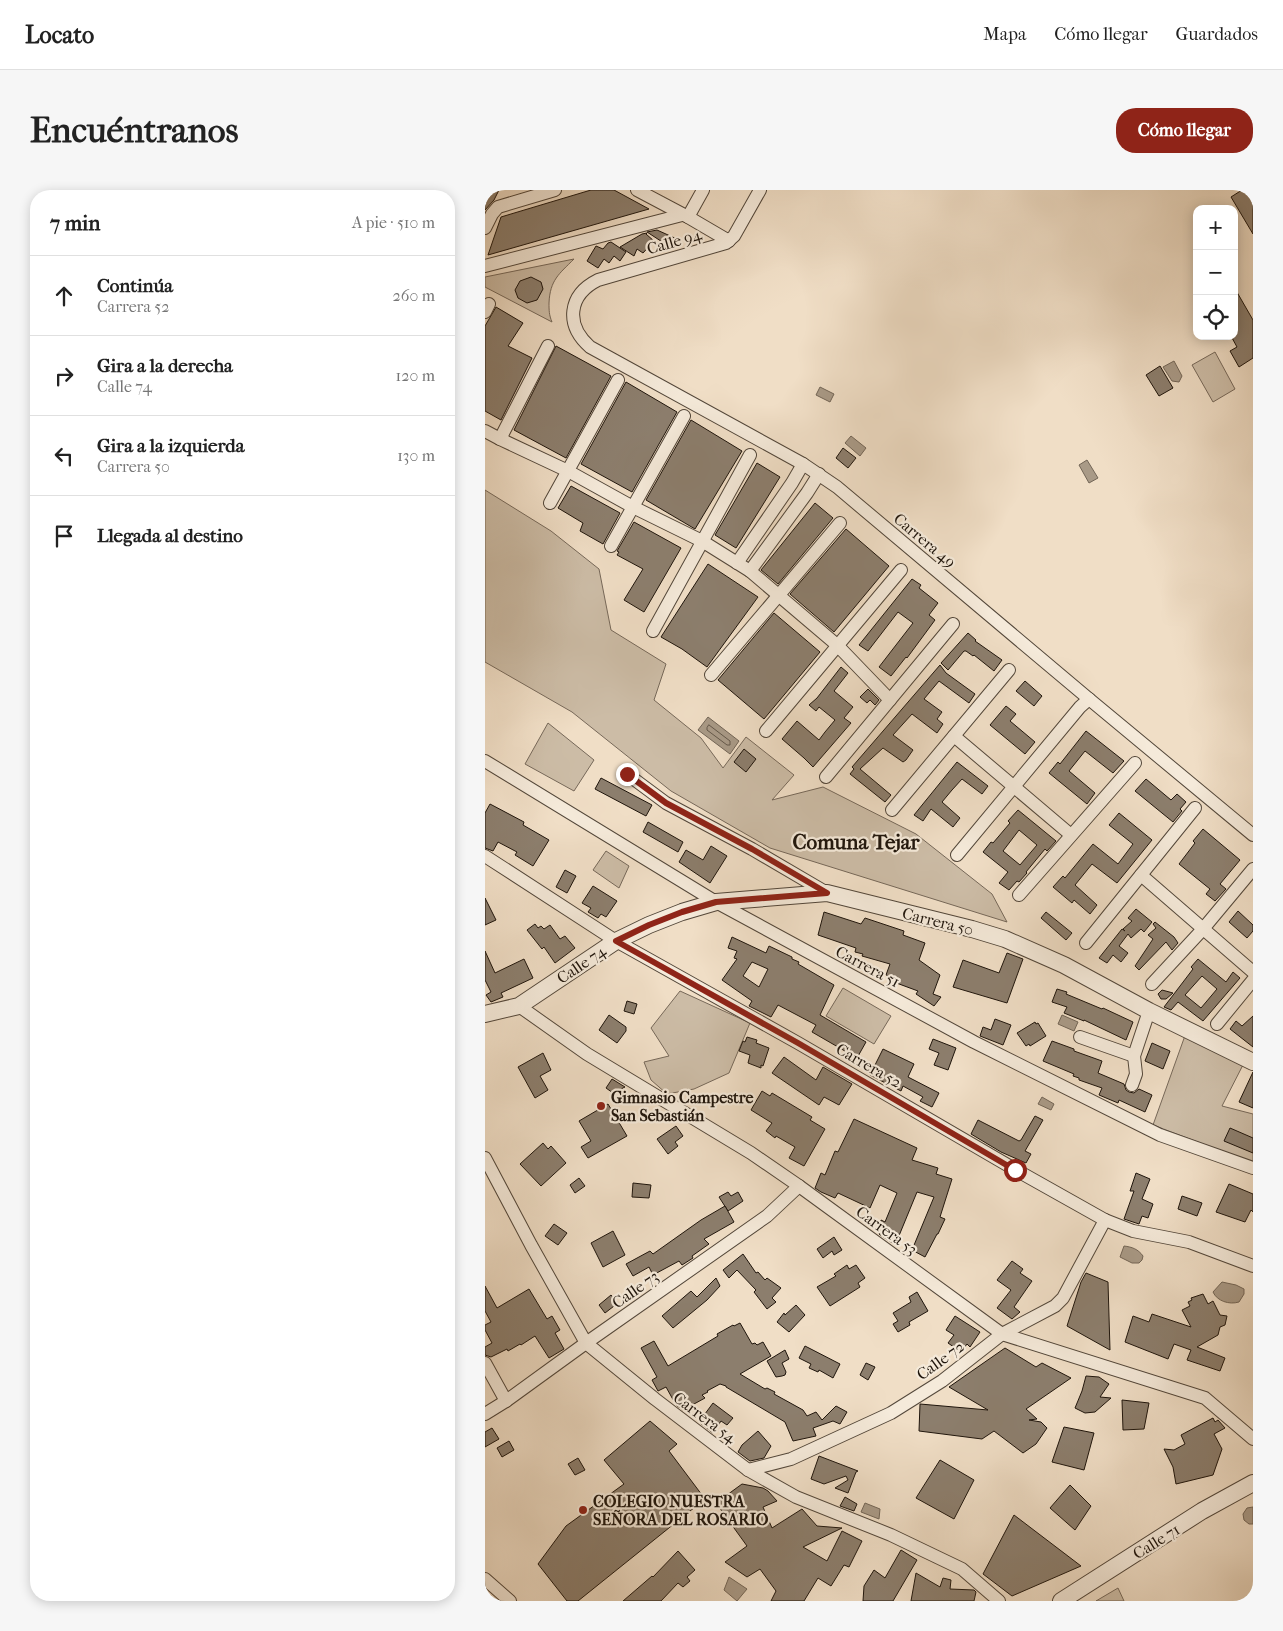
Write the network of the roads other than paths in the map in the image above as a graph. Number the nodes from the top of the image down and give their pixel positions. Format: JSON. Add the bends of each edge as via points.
{"nodes":[{"id":1,"x":555,"y":190,"type":"edge"},
{"id":2,"x":638,"y":190,"type":"edge"},
{"id":3,"x":703,"y":190,"type":"edge"},
{"id":4,"x":760,"y":190,"type":"edge"},
{"id":5,"x":488,"y":212,"type":"edge"},
{"id":6,"x":685,"y":216,"type":"junction"},
{"id":7,"x":485,"y":228,"type":"edge"},
{"id":8,"x":729,"y":241,"type":"junction"},
{"id":9,"x":485,"y":266,"type":"edge"},
{"id":10,"x":577,"y":299,"type":"joint"},
{"id":11,"x":548,"y":346,"type":"dead end"},
{"id":12,"x":618,"y":380,"type":"dead end"},
{"id":13,"x":684,"y":416,"type":"dead end"},
{"id":14,"x":485,"y":431,"type":"edge"},
{"id":15,"x":500,"y":440,"type":"junction"},
{"id":16,"x":750,"y":455,"type":"dead end"},
{"id":17,"x":803,"y":464,"type":"junction"},
{"id":18,"x":568,"y":471,"type":"junction"},
{"id":19,"x":819,"y":474,"type":"junction"},
{"id":20,"x":550,"y":504,"type":"dead end"},
{"id":21,"x":633,"y":507,"type":"junction"},
{"id":22,"x":839,"y":522,"type":"dead end"},
{"id":23,"x":702,"y":541,"type":"junction"},
{"id":24,"x":611,"y":546,"type":"dead end"},
{"id":25,"x":737,"y":563,"type":"junction"},
{"id":26,"x":901,"y":570,"type":"dead end"},
{"id":27,"x":751,"y":571,"type":"junction"},
{"id":28,"x":779,"y":596,"type":"junction"},
{"id":29,"x":953,"y":624,"type":"dead end"},
{"id":30,"x":653,"y":631,"type":"dead end"},
{"id":31,"x":837,"y":645,"type":"junction"},
{"id":32,"x":1009,"y":670,"type":"dead end"},
{"id":33,"x":711,"y":675,"type":"dead end"},
{"id":34,"x":890,"y":700,"type":"junction"},
{"id":35,"x":1089,"y":700,"type":"junction"},
{"id":36,"x":766,"y":730,"type":"dead end"},
{"id":37,"x":954,"y":736,"type":"junction"},
{"id":38,"x":485,"y":760,"type":"edge"},
{"id":39,"x":1135,"y":763,"type":"dead end"},
{"id":40,"x":627,"y":774,"type":"dead end"},
{"id":41,"x":826,"y":777,"type":"dead end"},
{"id":42,"x":1013,"y":786,"type":"junction"},
{"id":43,"x":1195,"y":808,"type":"dead end"},
{"id":44,"x":892,"y":810,"type":"dead end"},
{"id":45,"x":1071,"y":835,"type":"junction"},
{"id":46,"x":1253,"y":835,"type":"edge"},
{"id":47,"x":957,"y":855,"type":"dead end"},
{"id":48,"x":485,"y":856,"type":"edge"},
{"id":49,"x":1253,"y":869,"type":"edge"},
{"id":50,"x":1141,"y":874,"type":"junction"},
{"id":51,"x":827,"y":893,"type":"junction"},
{"id":52,"x":1019,"y":895,"type":"dead end"},
{"id":53,"x":716,"y":902,"type":"junction"},
{"id":54,"x":1203,"y":928,"type":"junction"},
{"id":55,"x":616,"y":941,"type":"junction"},
{"id":56,"x":1086,"y":942,"type":"dead end"},
{"id":57,"x":1253,"y":972,"type":"edge"},
{"id":58,"x":1253,"y":980,"type":"edge"},
{"id":59,"x":1152,"y":984,"type":"dead end"},
{"id":60,"x":519,"y":1006,"type":"junction"},
{"id":61,"x":1149,"y":1011,"type":"junction"},
{"id":62,"x":485,"y":1014,"type":"edge"},
{"id":63,"x":1217,"y":1024,"type":"dead end"},
{"id":64,"x":1080,"y":1038,"type":"dead end"},
{"id":65,"x":1134,"y":1056,"type":"junction"},
{"id":66,"x":1253,"y":1062,"type":"edge"},
{"id":67,"x":1132,"y":1085,"type":"dead end"},
{"id":68,"x":485,"y":1158,"type":"edge"},
{"id":69,"x":1253,"y":1168,"type":"edge"},
{"id":70,"x":799,"y":1186,"type":"junction"},
{"id":71,"x":1105,"y":1220,"type":"junction"},
{"id":72,"x":1253,"y":1266,"type":"edge"},
{"id":73,"x":1002,"y":1334,"type":"junction"},
{"id":74,"x":586,"y":1343,"type":"junction"},
{"id":75,"x":485,"y":1363,"type":"edge"},
{"id":76,"x":506,"y":1401,"type":"junction"},
{"id":77,"x":485,"y":1414,"type":"edge"},
{"id":78,"x":1253,"y":1438,"type":"edge"},
{"id":79,"x":748,"y":1470,"type":"junction"},
{"id":80,"x":1253,"y":1484,"type":"edge"},
{"id":81,"x":485,"y":1579,"type":"edge"},
{"id":82,"x":511,"y":1601,"type":"edge"},
{"id":83,"x":999,"y":1601,"type":"edge"},
{"id":84,"x":1061,"y":1601,"type":"edge"}],
"edges":[{"from":1,"to":5,"type":"street"},
{"from":2,"to":6,"type":"street"},
{"from":3,"to":6,"type":"street"},
{"from":4,"to":8,"type":"street"},
{"from":5,"to":7,"type":"street"},
{"from":6,"to":8,"type":"street"},
{"from":6,"to":9,"type":"street"},
{"from":8,"to":10,"type":"street","name":"Calle 94","via":[[598,280]]},
{"from":10,"to":17,"type":"street","name":"Carrera 49","via":[[574,323],[578,334],[590,347]]},
{"from":11,"to":15,"type":"street"},
{"from":12,"to":18,"type":"street"},
{"from":13,"to":21,"type":"street"},
{"from":14,"to":15,"type":"street"},
{"from":15,"to":18,"type":"street"},
{"from":16,"to":23,"type":"street"},
{"from":17,"to":19,"type":"street","name":"Carrera 49"},
{"from":17,"to":25,"type":"street"},
{"from":18,"to":20,"type":"street"},
{"from":18,"to":21,"type":"street"},
{"from":19,"to":27,"type":"street"},
{"from":19,"to":35,"type":"street","name":"Carrera 49"},
{"from":21,"to":23,"type":"street"},
{"from":21,"to":24,"type":"street"},
{"from":22,"to":28,"type":"street"},
{"from":23,"to":25,"type":"street"},
{"from":23,"to":30,"type":"street"},
{"from":25,"to":27,"type":"street"},
{"from":26,"to":31,"type":"street"},
{"from":27,"to":28,"type":"street"},
{"from":28,"to":31,"type":"street"},
{"from":28,"to":33,"type":"street"},
{"from":29,"to":34,"type":"street"},
{"from":31,"to":34,"type":"street"},
{"from":31,"to":36,"type":"street"},
{"from":32,"to":37,"type":"street"},
{"from":34,"to":41,"type":"street"},
{"from":35,"to":42,"type":"street","via":[[1079,707]]},
{"from":35,"to":46,"type":"street","name":"Carrera 49"},
{"from":37,"to":42,"type":"street"},
{"from":37,"to":44,"type":"street"},
{"from":38,"to":53,"type":"street","name":"Carrera 51"},
{"from":39,"to":45,"type":"street"},
{"from":40,"to":51,"type":"street","name":"Carrera 50","via":[[666,803]]},
{"from":42,"to":45,"type":"street"},
{"from":42,"to":47,"type":"street"},
{"from":43,"to":50,"type":"street"},
{"from":45,"to":52,"type":"street"},
{"from":48,"to":55,"type":"street","name":"Carrera 52"},
{"from":49,"to":54,"type":"street"},
{"from":50,"to":54,"type":"street"},
{"from":50,"to":56,"type":"street"},
{"from":51,"to":53,"type":"street","name":"Calle 74"},
{"from":51,"to":61,"type":"street","name":"Carrera 50","via":[[1005,939],[1064,965]]},
{"from":53,"to":55,"type":"street","name":"Calle 74","via":[[657,921]]},
{"from":53,"to":69,"type":"street","name":"Carrera 51","via":[[974,1042],[1151,1131]]},
{"from":54,"to":57,"type":"street"},
{"from":54,"to":59,"type":"street"},
{"from":55,"to":60,"type":"street","name":"Calle 74"},
{"from":55,"to":71,"type":"street","name":"Carrera 52"},
{"from":58,"to":63,"type":"street"},
{"from":60,"to":62,"type":"street","name":"Calle 74"},
{"from":60,"to":70,"type":"street","name":"Carrera 53","via":[[587,1054],[751,1153]]},
{"from":61,"to":65,"type":"street"},
{"from":61,"to":66,"type":"street","name":"Carrera 50"},
{"from":64,"to":65,"type":"street"},
{"from":65,"to":67,"type":"street","via":[[1136,1074]]},
{"from":68,"to":74,"type":"street","name":"Carrera 54"},
{"from":70,"to":73,"type":"street","name":"Carrera 53"},
{"from":70,"to":74,"type":"street","name":"Calle 73","via":[[767,1216]]},
{"from":71,"to":72,"type":"street","name":"Carrera 52","via":[[1133,1231],[1189,1242]]},
{"from":71,"to":73,"type":"street","name":"Calle 72","via":[[1063,1298],[1055,1306]]},
{"from":73,"to":78,"type":"street","name":"Carrera 53","via":[[1205,1398]]},
{"from":73,"to":79,"type":"street","name":"Calle 72","via":[[942,1381],[891,1414],[791,1459]]},
{"from":74,"to":76,"type":"street","name":"Calle 73"},
{"from":74,"to":79,"type":"street","name":"Carrera 54"},
{"from":75,"to":76,"type":"street"},
{"from":76,"to":77,"type":"street","name":"Calle 73"},
{"from":79,"to":83,"type":"street","name":"Carrera 54","via":[[796,1497],[891,1535],[962,1569]]},
{"from":80,"to":84,"type":"street","name":"Calle 71","via":[[1203,1511]]},
{"from":81,"to":82,"type":"street"}]}
